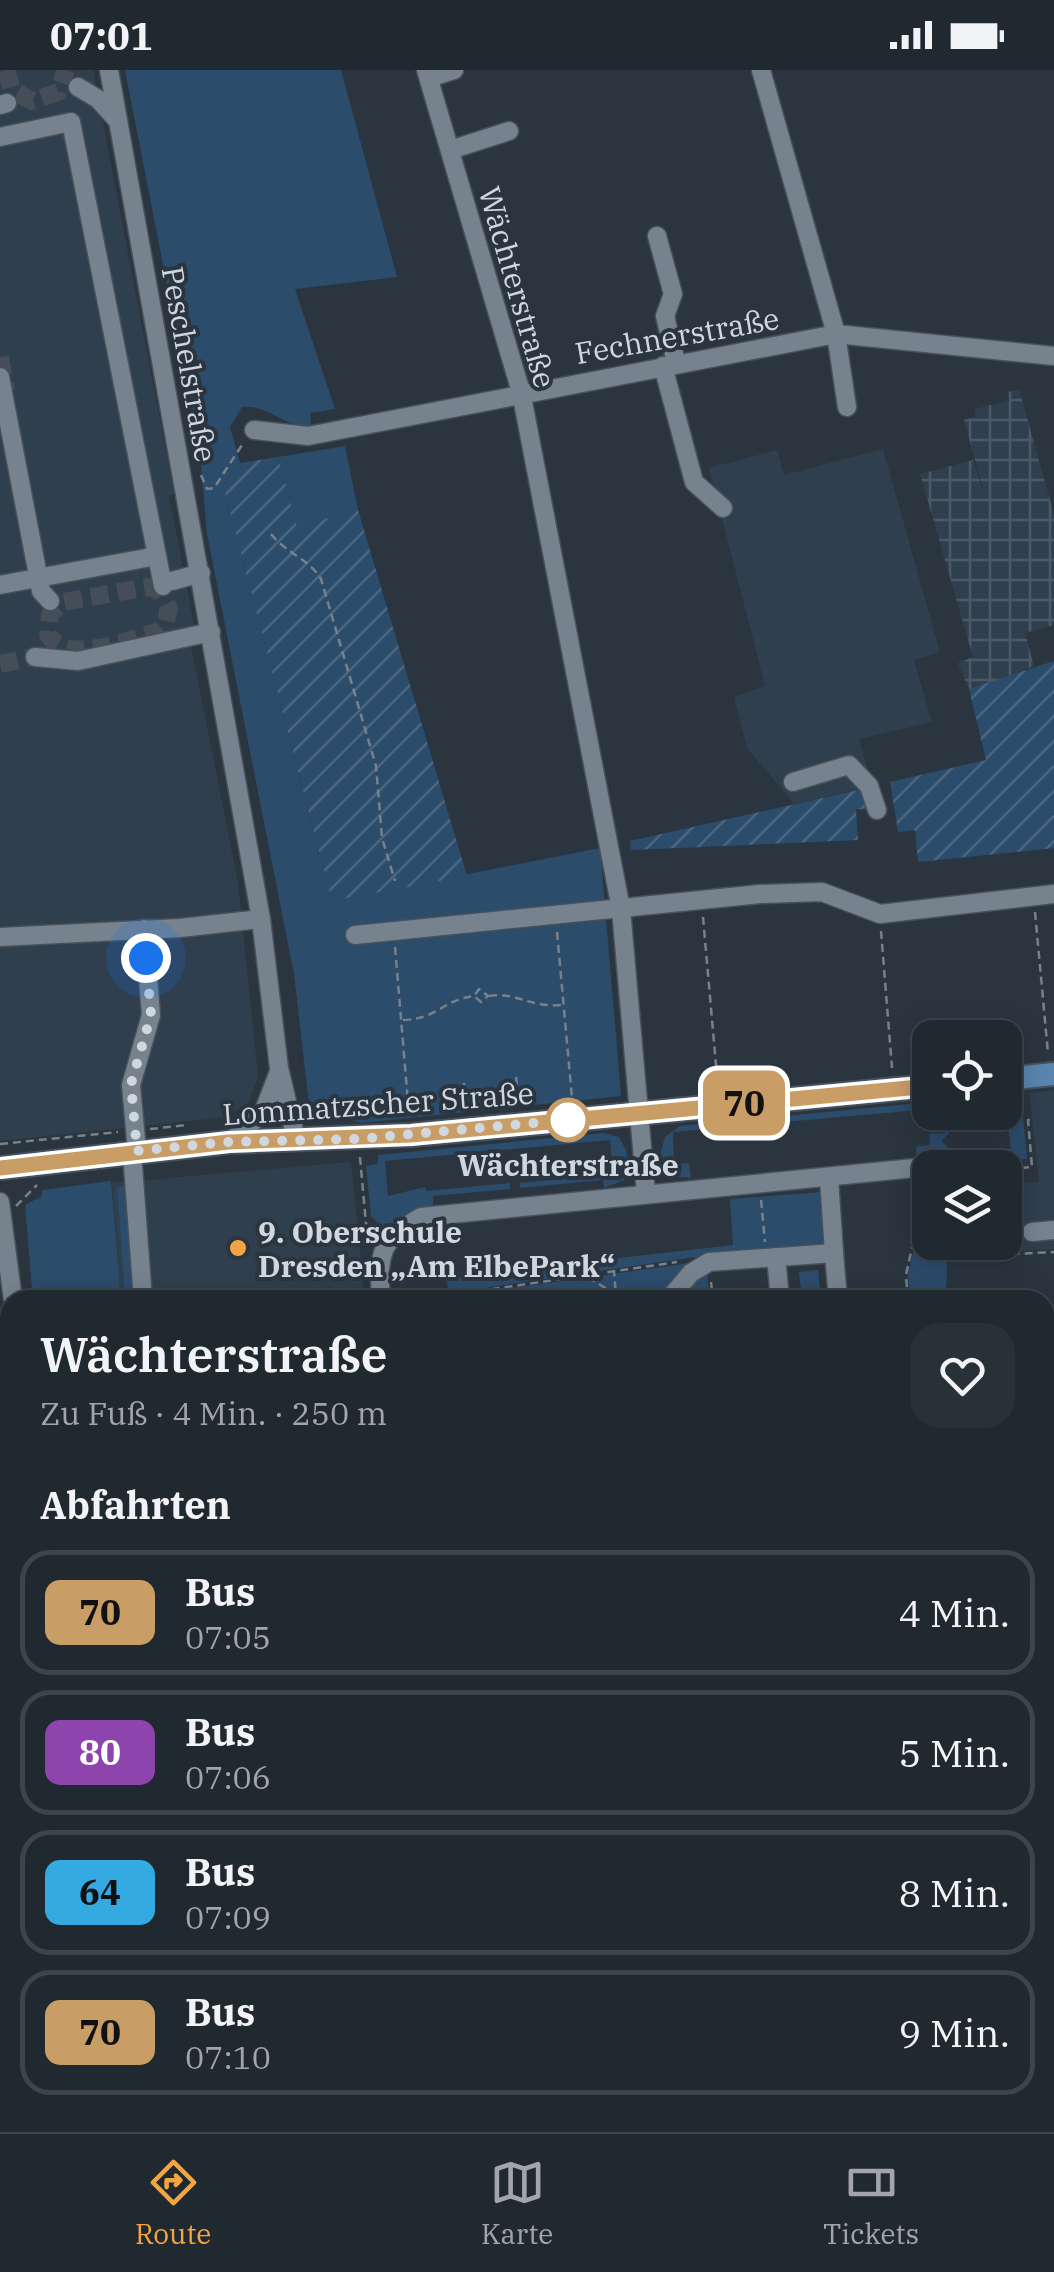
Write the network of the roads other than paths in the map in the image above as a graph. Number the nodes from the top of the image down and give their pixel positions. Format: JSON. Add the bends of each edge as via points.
{"nodes":[{"id":1,"x":454,"y":70,"type":"edge"},
{"id":2,"x":761,"y":70,"type":"edge"},
{"id":3,"x":427,"y":74,"type":"edge"},
{"id":4,"x":110,"y":75,"type":"edge"},
{"id":5,"x":118,"y":121,"type":"junction"},
{"id":6,"x":510,"y":132,"type":"dead end"},
{"id":7,"x":0,"y":137,"type":"edge"},
{"id":8,"x":450,"y":150,"type":"junction"},
{"id":9,"x":657,"y":236,"type":"dead end"},
{"id":10,"x":836,"y":334,"type":"junction"},
{"id":11,"x":1054,"y":356,"type":"edge"},
{"id":12,"x":670,"y":364,"type":"junction"},
{"id":13,"x":0,"y":377,"type":"edge"},
{"id":14,"x":521,"y":392,"type":"junction"},
{"id":15,"x":846,"y":406,"type":"dead end"},
{"id":16,"x":254,"y":430,"type":"road end"},
{"id":17,"x":722,"y":508,"type":"dead end"},
{"id":18,"x":157,"y":556,"type":"junction"},
{"id":19,"x":201,"y":573,"type":"junction"},
{"id":20,"x":38,"y":577,"type":"junction"},
{"id":21,"x":0,"y":584,"type":"edge"},
{"id":22,"x":50,"y":601,"type":"dead end"},
{"id":23,"x":211,"y":632,"type":"junction"},
{"id":24,"x":179,"y":640,"type":"junction"},
{"id":25,"x":34,"y":657,"type":"tunnel mouth"},
{"id":26,"x":217,"y":667,"type":"junction"},
{"id":27,"x":793,"y":782,"type":"dead end"},
{"id":28,"x":878,"y":810,"type":"dead end"},
{"id":29,"x":1054,"y":894,"type":"edge"},
{"id":30,"x":620,"y":909,"type":"junction"},
{"id":31,"x":262,"y":918,"type":"junction"},
{"id":32,"x":144,"y":929,"type":"junction"},
{"id":33,"x":355,"y":934,"type":"dead end"},
{"id":34,"x":0,"y":937,"type":"edge"},
{"id":35,"x":279,"y":1068,"type":"junction"},
{"id":36,"x":1052,"y":1074,"type":"edge"},
{"id":37,"x":1022,"y":1077,"type":"edge"},
{"id":38,"x":912,"y":1088,"type":"edge"},
{"id":39,"x":640,"y":1113,"type":"junction"},
{"id":40,"x":296,"y":1140,"type":"junction"},
{"id":41,"x":229,"y":1142,"type":"junction"},
{"id":42,"x":134,"y":1152,"type":"junction"},
{"id":43,"x":0,"y":1168,"type":"edge"},
{"id":44,"x":912,"y":1169,"type":"edge"},
{"id":45,"x":830,"y":1178,"type":"junction"},
{"id":46,"x":646,"y":1193,"type":"junction"},
{"id":47,"x":1,"y":1205,"type":"edge"},
{"id":48,"x":1054,"y":1230,"type":"edge"},
{"id":49,"x":1032,"y":1232,"type":"dead end"},
{"id":50,"x":834,"y":1253,"type":"junction"},
{"id":51,"x":771,"y":1258,"type":"junction"},
{"id":52,"x":12,"y":1290,"type":"edge"},
{"id":53,"x":142,"y":1290,"type":"edge"},
{"id":54,"x":381,"y":1290,"type":"edge"},
{"id":55,"x":677,"y":1290,"type":"edge"},
{"id":56,"x":778,"y":1290,"type":"edge"},
{"id":57,"x":837,"y":1290,"type":"edge"}],
"edges":[{"from":1,"to":3,"type":"street"},
{"from":2,"to":10,"type":"street"},
{"from":3,"to":8,"type":"street","name":"Wächterstraße"},
{"from":4,"to":5,"type":"street","name":"Peschelstraße"},
{"from":4,"to":5,"type":"street","via":[[78,87]]},
{"from":5,"to":19,"type":"street","name":"Peschelstraße"},
{"from":6,"to":8,"type":"street"},
{"from":7,"to":18,"type":"street","via":[[69,116]]},
{"from":8,"to":14,"type":"street","name":"Wächterstraße"},
{"from":9,"to":12,"type":"street","via":[[672,294],[665,316]]},
{"from":10,"to":11,"type":"street","name":"Fechnerstraße"},
{"from":10,"to":12,"type":"street","name":"Fechnerstraße"},
{"from":10,"to":15,"type":"street"},
{"from":12,"to":14,"type":"street","name":"Fechnerstraße"},
{"from":12,"to":17,"type":"street","via":[[694,482]]},
{"from":13,"to":20,"type":"street"},
{"from":14,"to":16,"type":"street","name":"Fechnerstraße","via":[[308,436]]},
{"from":14,"to":30,"type":"street","name":"Wächterstraße"},
{"from":18,"to":19,"type":"street","via":[[167,583]]},
{"from":18,"to":20,"type":"street"},
{"from":19,"to":23,"type":"street","name":"Peschelstraße"},
{"from":20,"to":21,"type":"street"},
{"from":20,"to":22,"type":"street"},
{"from":23,"to":24,"type":"street"},
{"from":23,"to":26,"type":"street","name":"Peschelstraße"},
{"from":24,"to":25,"type":"street","via":[[78,662]]},
{"from":24,"to":26,"type":"street"},
{"from":26,"to":31,"type":"street","name":"Peschelstraße"},
{"from":27,"to":28,"type":"street","via":[[848,765],[870,786]]},
{"from":29,"to":30,"type":"street","via":[[880,914],[822,892]]},
{"from":30,"to":33,"type":"street"},
{"from":30,"to":39,"type":"street","name":"Wächterstraße"},
{"from":31,"to":32,"type":"street"},
{"from":31,"to":35,"type":"street","name":"Peschelstraße"},
{"from":32,"to":34,"type":"street"},
{"from":32,"to":42,"type":"street","via":[[151,1015],[131,1084]]},
{"from":35,"to":40,"type":"street","name":"Peschelstraße"},
{"from":35,"to":41,"type":"street","via":[[268,1106]]},
{"from":36,"to":37,"type":"main road"},
{"from":38,"to":39,"type":"main road","name":"Lommatzscher Straße"},
{"from":39,"to":40,"type":"main road","name":"Lommatzscher Straße"},
{"from":39,"to":46,"type":"street"},
{"from":40,"to":41,"type":"main road","name":"Lommatzscher Straße"},
{"from":41,"to":42,"type":"main road","name":"Lommatzscher Straße"},
{"from":42,"to":43,"type":"main road","name":"Lommatzscher Straße"},
{"from":42,"to":53,"type":"street"},
{"from":44,"to":45,"type":"street"},
{"from":45,"to":46,"type":"street"},
{"from":45,"to":50,"type":"street"},
{"from":46,"to":54,"type":"street","via":[[421,1217],[385,1242]]},
{"from":47,"to":52,"type":"street"},
{"from":48,"to":49,"type":"street"},
{"from":50,"to":51,"type":"street"},
{"from":50,"to":57,"type":"street"},
{"from":51,"to":55,"type":"street","via":[[709,1262]]},
{"from":51,"to":56,"type":"street"}]}
